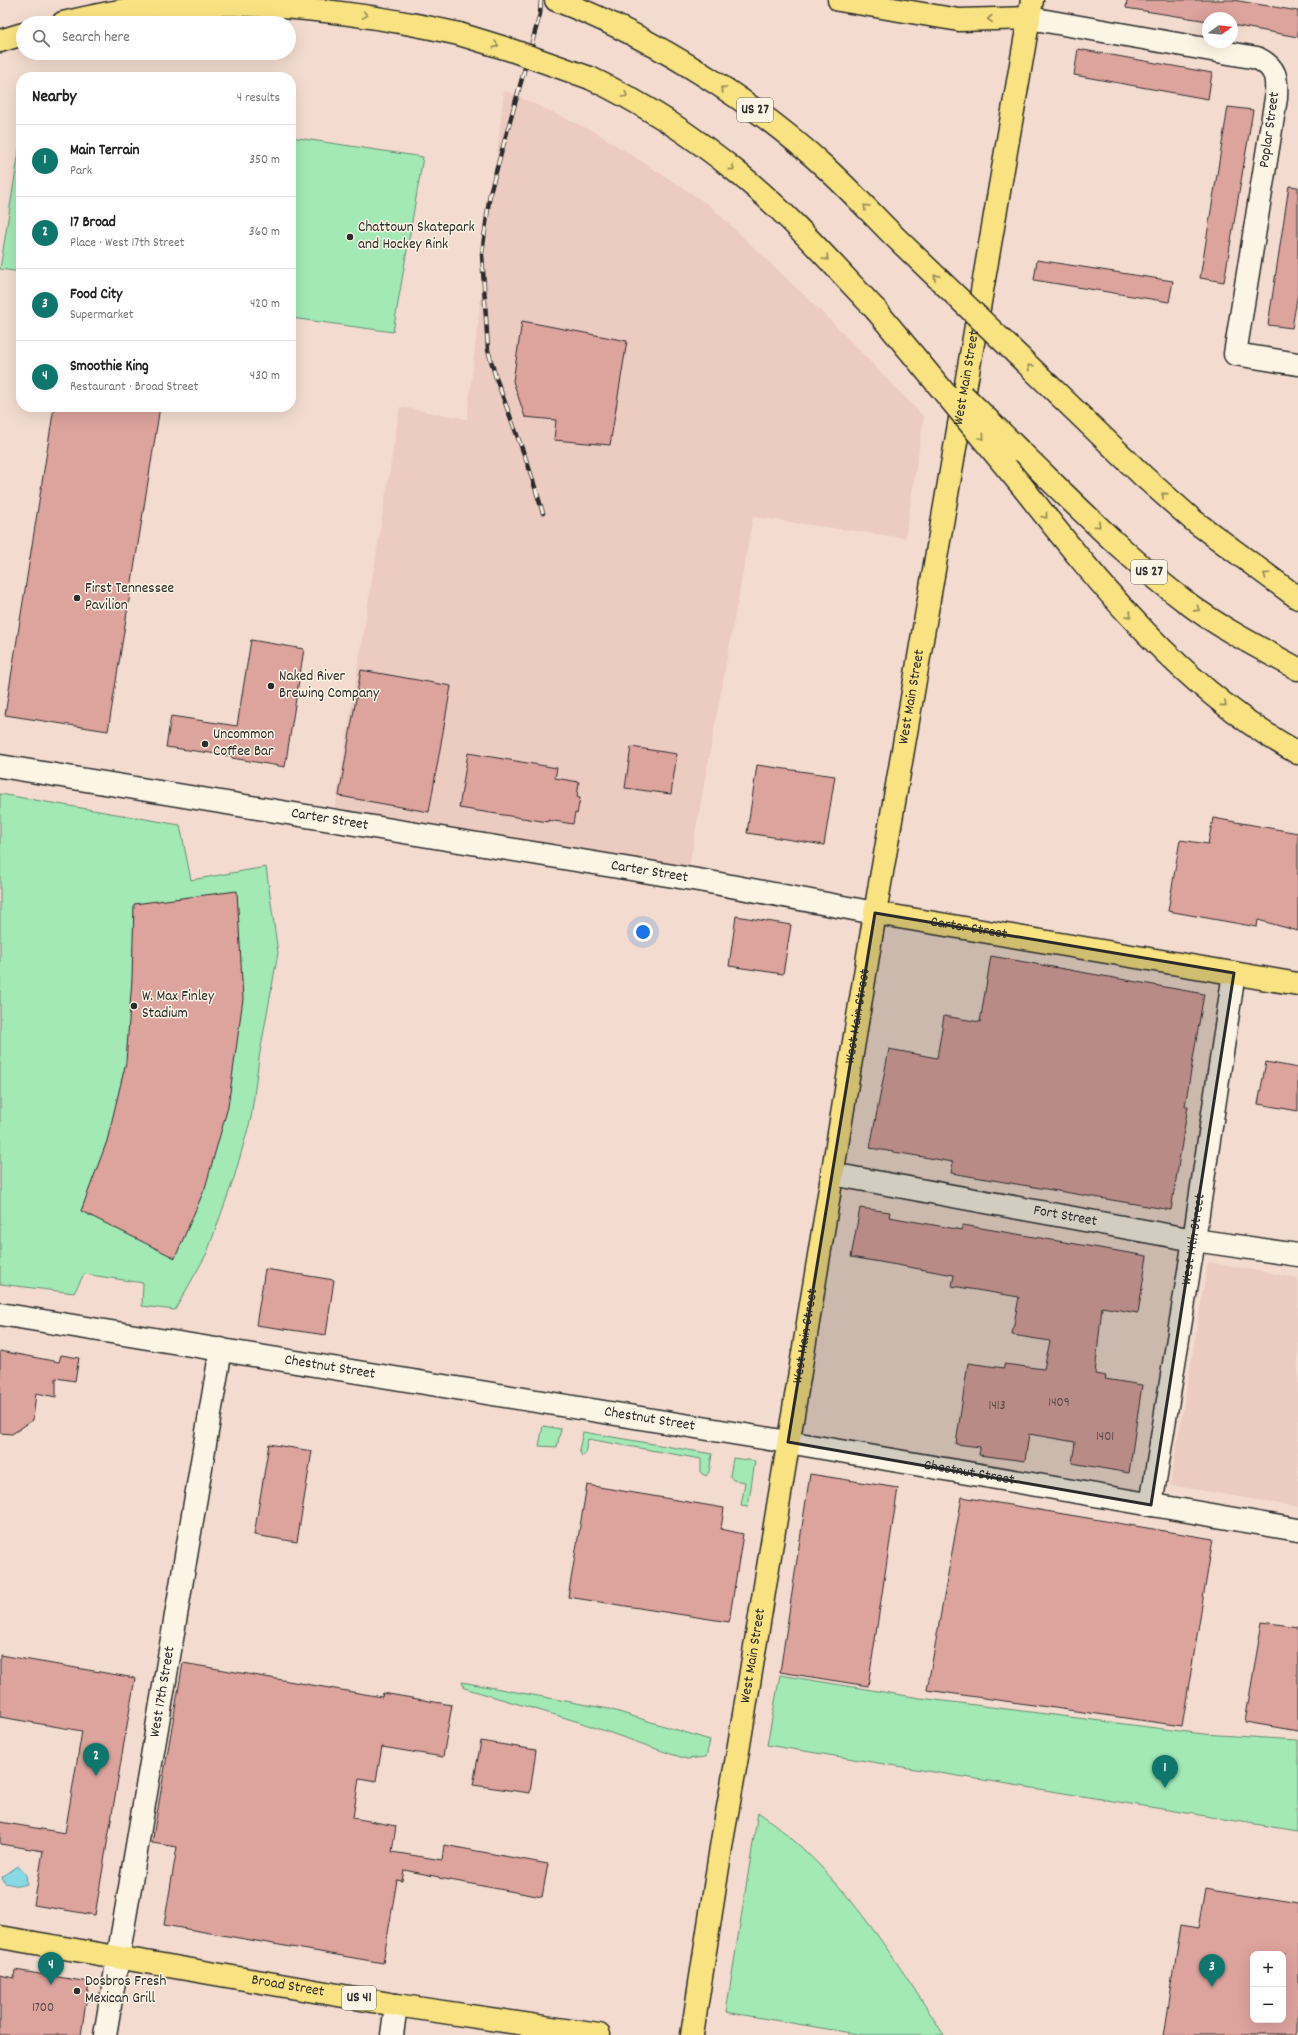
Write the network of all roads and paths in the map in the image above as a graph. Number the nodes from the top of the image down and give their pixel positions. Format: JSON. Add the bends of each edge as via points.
{"nodes":[{"id":1,"x":556,"y":0,"type":"edge"},
{"id":2,"x":839,"y":0,"type":"edge"},
{"id":3,"x":1030,"y":9,"type":"edge"},
{"id":4,"x":93,"y":16,"type":"edge"},
{"id":5,"x":876,"y":310,"type":"junction"},
{"id":6,"x":1298,"y":364,"type":"edge"},
{"id":7,"x":1298,"y":598,"type":"edge"},
{"id":8,"x":1298,"y":669,"type":"edge"},
{"id":9,"x":1298,"y":753,"type":"edge"},
{"id":10,"x":0,"y":766,"type":"edge"},
{"id":11,"x":875,"y":913,"type":"junction"},
{"id":12,"x":1234,"y":973,"type":"junction"},
{"id":13,"x":1298,"y":984,"type":"edge"},
{"id":14,"x":832,"y":1174,"type":"junction"},
{"id":15,"x":1194,"y":1240,"type":"junction"},
{"id":16,"x":1298,"y":1255,"type":"edge"},
{"id":17,"x":0,"y":1314,"type":"edge"},
{"id":18,"x":221,"y":1350,"type":"junction"},
{"id":19,"x":788,"y":1442,"type":"junction"},
{"id":20,"x":1151,"y":1505,"type":"junction"},
{"id":21,"x":1298,"y":1530,"type":"edge"},
{"id":22,"x":0,"y":1938,"type":"edge"},
{"id":23,"x":120,"y":1957,"type":"junction"},
{"id":24,"x":396,"y":2005,"type":"junction"},
{"id":25,"x":105,"y":2035,"type":"edge"},
{"id":26,"x":392,"y":2035,"type":"edge"},
{"id":27,"x":599,"y":2035,"type":"edge"},
{"id":28,"x":692,"y":2035,"type":"edge"}],
"edges":[{"from":7,"to":1,"type":"main road","number":"US 27","one_way":true,"bridge":true,"via":[[1194,521],[1143,476],[827,169],[762,115],[693,69],[595,15]]},
{"from":3,"to":2,"type":"main road","one_way":true,"via":[[959,20]]},
{"from":3,"to":6,"type":"street","name":"Poplar Street","via":[[1257,58],[1269,64],[1277,79],[1276,98],[1235,354]]},
{"from":3,"to":11,"type":"main road","name":"West Main Street"},
{"from":4,"to":5,"type":"main road","number":"US 27","one_way":true,"bridge":true,"via":[[153,6],[202,3],[248,3],[342,11],[459,34],[590,78],[620,92],[665,119],[739,173],[800,231]]},
{"from":5,"to":8,"type":"main road","number":"US 27","one_way":true,"bridge":true,"via":[[1019,450],[1148,571],[1186,602]]},
{"from":5,"to":9,"type":"main road","one_way":true,"bridge":true,"via":[[1067,544],[1130,617],[1170,657],[1231,709]]},
{"from":10,"to":11,"type":"street","name":"Carter Street","via":[[704,881]]},
{"from":11,"to":12,"type":"main road","name":"Carter Street"},
{"from":11,"to":14,"type":"main road","name":"West Main Street"},
{"from":12,"to":13,"type":"main road","name":"Carter Street"},
{"from":12,"to":15,"type":"street","name":"West 14th Street"},
{"from":14,"to":15,"type":"street","name":"Fort Street"},
{"from":14,"to":19,"type":"main road","name":"West Main Street"},
{"from":15,"to":16,"type":"street","name":"Fort Street"},
{"from":15,"to":20,"type":"street","name":"West 14th Street"},
{"from":17,"to":18,"type":"street","name":"Chestnut Street"},
{"from":18,"to":19,"type":"street","name":"Chestnut Street"},
{"from":18,"to":23,"type":"street","name":"West 17th Street"},
{"from":19,"to":20,"type":"street","name":"Chestnut Street"},
{"from":19,"to":28,"type":"main road","name":"West Main Street"},
{"from":20,"to":21,"type":"street","name":"Chestnut Street"},
{"from":22,"to":23,"type":"main road","name":"Broad Street","number":"US 41"},
{"from":23,"to":24,"type":"main road","name":"Broad Street","number":"US 41"},
{"from":23,"to":25,"type":"street","name":"West 17th Street"},
{"from":24,"to":26,"type":"street"},
{"from":24,"to":27,"type":"main road","name":"Broad Street","number":"US 41"}]}
